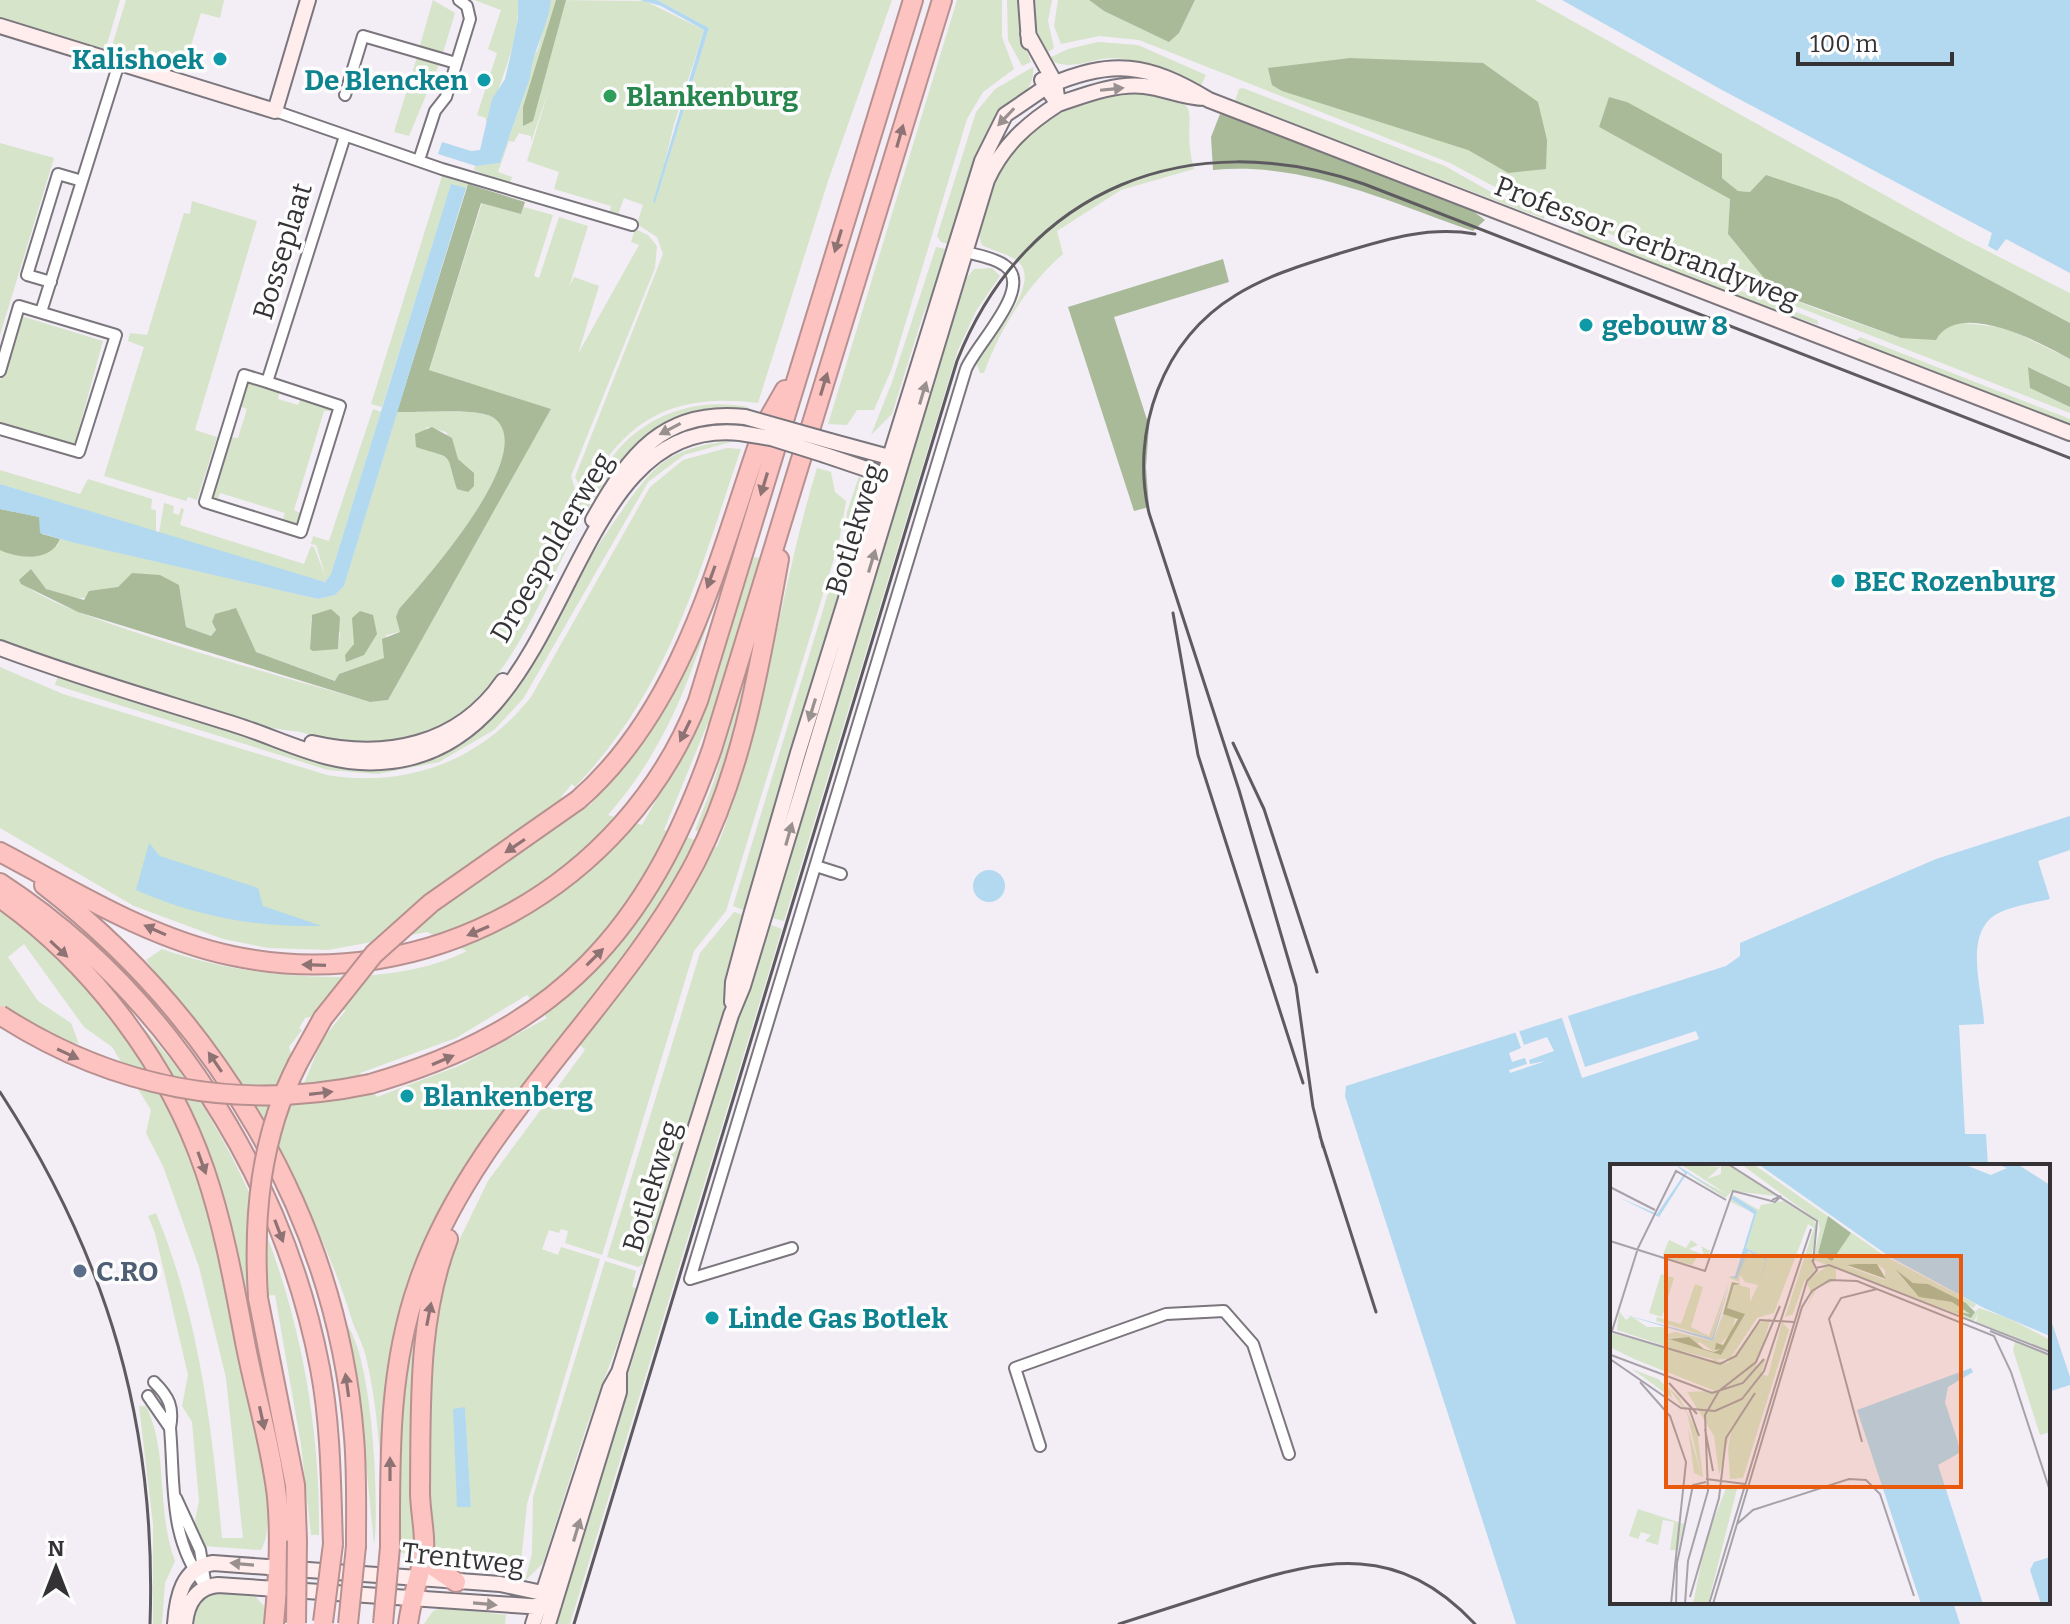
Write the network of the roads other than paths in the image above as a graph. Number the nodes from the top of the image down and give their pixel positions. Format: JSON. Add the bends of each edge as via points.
{"nodes":[{"id":1,"x":308,"y":0,"type":"edge"},
{"id":2,"x":460,"y":0,"type":"edge"},
{"id":3,"x":913,"y":0,"type":"edge"},
{"id":4,"x":942,"y":0,"type":"edge"},
{"id":5,"x":1026,"y":0,"type":"edge"},
{"id":6,"x":0,"y":26,"type":"edge"},
{"id":7,"x":119,"y":63,"type":"junction"},
{"id":8,"x":456,"y":63,"type":"junction"},
{"id":9,"x":1050,"y":85,"type":"junction"},
{"id":10,"x":345,"y":95,"type":"dead end"},
{"id":11,"x":1205,"y":98,"type":"junction"},
{"id":12,"x":1058,"y":104,"type":"junction"},
{"id":13,"x":275,"y":111,"type":"junction"},
{"id":14,"x":345,"y":136,"type":"junction"},
{"id":15,"x":419,"y":160,"type":"junction"},
{"id":16,"x":82,"y":181,"type":"junction"},
{"id":17,"x":632,"y":225,"type":"dead end"},
{"id":18,"x":960,"y":251,"type":"junction"},
{"id":19,"x":51,"y":282,"type":"junction"},
{"id":20,"x":41,"y":312,"type":"junction"},
{"id":21,"x":804,"y":356,"type":"junction"},
{"id":22,"x":0,"y":371,"type":"edge"},
{"id":23,"x":267,"y":382,"type":"junction"},
{"id":24,"x":0,"y":429,"type":"edge"},
{"id":25,"x":2070,"y":433,"type":"edge"},
{"id":26,"x":828,"y":448,"type":"junction"},
{"id":27,"x":889,"y":457,"type":"junction"},
{"id":28,"x":901,"y":468,"type":"junction"},
{"id":29,"x":884,"y":475,"type":"junction"},
{"id":30,"x":793,"y":486,"type":"junction"},
{"id":31,"x":0,"y":648,"type":"edge"},
{"id":32,"x":250,"y":729,"type":"junction"},
{"id":33,"x":0,"y":854,"type":"edge"},
{"id":34,"x":816,"y":866,"type":"junction"},
{"id":35,"x":841,"y":874,"type":"dead end"},
{"id":36,"x":0,"y":883,"type":"edge"},
{"id":37,"x":0,"y":898,"type":"edge"},
{"id":38,"x":0,"y":1015,"type":"edge"},
{"id":39,"x":731,"y":1015,"type":"junction"},
{"id":40,"x":497,"y":1140,"type":"junction"},
{"id":41,"x":792,"y":1248,"type":"dead end"},
{"id":42,"x":619,"y":1372,"type":"junction"},
{"id":43,"x":154,"y":1382,"type":"dead end"},
{"id":44,"x":148,"y":1396,"type":"dead end"},
{"id":45,"x":170,"y":1428,"type":"junction"},
{"id":46,"x":1040,"y":1446,"type":"dead end"},
{"id":47,"x":1289,"y":1454,"type":"dead end"},
{"id":48,"x":423,"y":1559,"type":"junction"},
{"id":49,"x":280,"y":1567,"type":"junction"},
{"id":50,"x":199,"y":1568,"type":"junction"},
{"id":51,"x":416,"y":1578,"type":"junction"},
{"id":52,"x":456,"y":1582,"type":"junction"},
{"id":53,"x":206,"y":1587,"type":"junction"},
{"id":54,"x":277,"y":1589,"type":"junction"},
{"id":55,"x":410,"y":1600,"type":"junction"},
{"id":56,"x":539,"y":1600,"type":"junction"},
{"id":57,"x":554,"y":1605,"type":"junction"},
{"id":58,"x":296,"y":1623,"type":"edge"},
{"id":59,"x":323,"y":1623,"type":"edge"},
{"id":60,"x":175,"y":1624,"type":"edge"},
{"id":61,"x":185,"y":1624,"type":"edge"},
{"id":62,"x":274,"y":1624,"type":"edge"},
{"id":63,"x":348,"y":1624,"type":"edge"},
{"id":64,"x":383,"y":1624,"type":"edge"},
{"id":65,"x":408,"y":1624,"type":"edge"},
{"id":66,"x":533,"y":1624,"type":"edge"},
{"id":67,"x":548,"y":1624,"type":"edge"}],
"edges":[{"from":1,"to":13,"type":"main road"},
{"from":2,"to":8,"type":"street","via":[[470,16]]},
{"from":3,"to":21,"type":"highway","one_way":true},
{"from":30,"to":4,"type":"highway","one_way":true},
{"from":5,"to":9,"type":"main road","via":[[1031,52]]},
{"from":6,"to":7,"type":"main road"},
{"from":7,"to":13,"type":"main road"},
{"from":7,"to":16,"type":"street"},
{"from":8,"to":10,"type":"street","via":[[363,36]]},
{"from":8,"to":15,"type":"street"},
{"from":9,"to":11,"type":"main road","name":"Professor Gerbrandyweg","via":[[1114,66],[1145,69]]},
{"from":9,"to":12,"type":"main road"},
{"from":9,"to":18,"type":"main road","name":"Botlekweg","one_way":true,"via":[[1005,115],[997,127]]},
{"from":12,"to":11,"type":"main road","name":"Professor Gerbrandyweg","one_way":true,"via":[[1100,90],[1143,86]]},
{"from":11,"to":25,"type":"main road","name":"Professor Gerbrandyweg"},
{"from":12,"to":18,"type":"main road","name":"Botlekweg","via":[[1030,123],[996,160]]},
{"from":13,"to":14,"type":"street"},
{"from":14,"to":15,"type":"street"},
{"from":14,"to":23,"type":"street","name":"Bosseplaat"},
{"from":15,"to":17,"type":"street"},
{"from":16,"to":19,"type":"street"},
{"from":16,"to":19,"type":"street","via":[[58,174],[49,203],[27,275]]},
{"from":18,"to":27,"type":"main road","name":"Botlekweg"},
{"from":28,"to":18,"type":"main road","name":"Botlekweg","one_way":true},
{"from":18,"to":34,"type":"street","via":[[1006,266],[1013,273],[1014,289],[966,369]]},
{"from":19,"to":20,"type":"street"},
{"from":20,"to":22,"type":"street","via":[[19,306]]},
{"from":20,"to":24,"type":"street","via":[[116,335],[79,452]]},
{"from":21,"to":33,"type":"highway","one_way":true,"via":[[698,701],[676,751],[629,818],[589,860],[505,919],[399,957],[341,965],[261,961],[171,937]]},
{"from":21,"to":58,"type":"highway","one_way":true,"bridge":true,"via":[[765,425],[674,671],[630,747],[578,800],[431,903],[374,954],[323,1018],[273,1122],[259,1185],[258,1298],[295,1485]]},
{"from":23,"to":23,"type":"street","via":[[340,406],[301,532],[205,502],[244,375]]},
{"from":26,"to":27,"type":"main road","name":"Droespolderweg"},
{"from":26,"to":29,"type":"main road","name":"Droespolderweg"},
{"from":26,"to":32,"type":"main road","name":"Droespolderweg","bridge":true,"via":[[740,433],[690,437],[659,451],[625,486],[598,528],[506,692],[462,736],[408,759],[355,762],[310,753]]},
{"from":26,"to":32,"type":"main road","name":"Droespolderweg","one_way":true,"bridge":true,"via":[[745,417],[702,417],[653,439],[607,494],[511,669],[485,702],[452,729],[404,748],[363,752]]},
{"from":27,"to":28,"type":"main road","name":"Droespolderweg"},
{"from":27,"to":29,"type":"main road","name":"Botlekweg"},
{"from":28,"to":29,"type":"main road"},
{"from":39,"to":28,"type":"main road","name":"Botlekweg","one_way":true},
{"from":29,"to":39,"type":"main road","name":"Botlekweg","one_way":true,"via":[[751,915],[733,982]]},
{"from":38,"to":30,"type":"highway","one_way":true,"bridge":true,"via":[[94,1065],[187,1091],[271,1097],[370,1084],[455,1055],[536,1008],[618,932],[681,832]]},
{"from":30,"to":40,"type":"highway","via":[[743,742],[705,841],[681,887]]},
{"from":31,"to":32,"type":"main road","name":"Droespolderweg"},
{"from":63,"to":33,"type":"highway","one_way":true,"bridge":true,"via":[[356,1546],[354,1435],[343,1359],[314,1253],[270,1152],[211,1057],[163,994],[88,919]]},
{"from":34,"to":35,"type":"street"},
{"from":34,"to":41,"type":"street","via":[[690,1279]]},
{"from":36,"to":59,"type":"highway","one_way":true,"bridge":true,"via":[[70,937],[159,1028],[221,1113],[258,1182],[297,1280],[320,1371],[333,1544]]},
{"from":37,"to":49,"type":"highway","one_way":true,"via":[[112,1005],[155,1066],[191,1135],[219,1214],[237,1293],[271,1459]]},
{"from":39,"to":42,"type":"main road","name":"Botlekweg"},
{"from":48,"to":40,"type":"highway","one_way":true,"via":[[424,1338],[447,1243]]},
{"from":64,"to":40,"type":"highway","one_way":true,"bridge":true,"via":[[390,1547],[391,1416],[406,1323],[447,1218]]},
{"from":42,"to":56,"type":"main road","name":"Botlekweg"},
{"from":57,"to":42,"type":"main road","name":"Botlekweg","one_way":true,"via":[[619,1392]]},
{"from":43,"to":45,"type":"street","via":[[174,1411]]},
{"from":44,"to":45,"type":"street"},
{"from":45,"to":50,"type":"street","via":[[175,1496]]},
{"from":46,"to":47,"type":"street","via":[[1015,1368],[1166,1314],[1224,1311],[1253,1344]]},
{"from":48,"to":51,"type":"highway"},
{"from":48,"to":52,"type":"highway"},
{"from":49,"to":50,"type":"main road","name":"Trentweg","one_way":true},
{"from":49,"to":51,"type":"main road","name":"Trentweg"},
{"from":49,"to":54,"type":"highway"},
{"from":50,"to":53,"type":"street"},
{"from":50,"to":60,"type":"main road","via":[[180,1589]]},
{"from":51,"to":52,"type":"main road","name":"Trentweg"},
{"from":51,"to":55,"type":"highway"},
{"from":52,"to":56,"type":"main road","name":"Trentweg","via":[[524,1587]]},
{"from":53,"to":54,"type":"main road","name":"Trentweg"},
{"from":53,"to":61,"type":"main road","via":[[189,1603]]},
{"from":54,"to":55,"type":"main road","name":"Trentweg"},
{"from":54,"to":62,"type":"highway"},
{"from":55,"to":56,"type":"main road","name":"Trentweg","one_way":true},
{"from":55,"to":65,"type":"highway"},
{"from":56,"to":57,"type":"main road","name":"Trentweg"},
{"from":56,"to":66,"type":"main road","name":"Botlekweg"},
{"from":57,"to":67,"type":"main road","name":"Botlekweg"}]}
